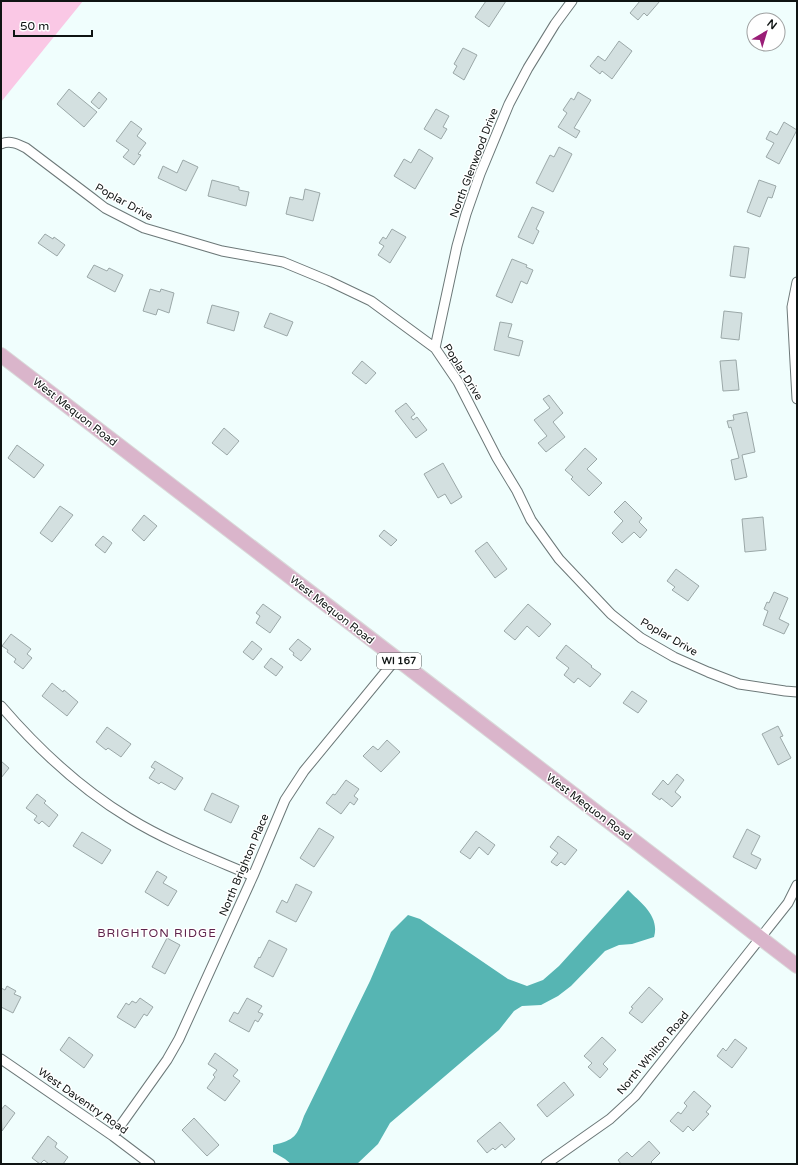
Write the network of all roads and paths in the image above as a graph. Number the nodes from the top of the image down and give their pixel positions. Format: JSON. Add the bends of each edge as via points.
{"nodes":[{"id":1,"x":572,"y":1,"type":"edge"},
{"id":2,"x":5,"y":143,"type":"edge"},
{"id":3,"x":797,"y":282,"type":"edge"},
{"id":4,"x":435,"y":348,"type":"junction"},
{"id":5,"x":1,"y":355,"type":"edge"},
{"id":6,"x":796,"y":356,"type":"edge"},
{"id":7,"x":797,"y":399,"type":"edge"},
{"id":8,"x":396,"y":658,"type":"junction"},
{"id":9,"x":797,"y":692,"type":"edge"},
{"id":10,"x":1,"y":706,"type":"edge"},
{"id":11,"x":253,"y":876,"type":"junction"},
{"id":12,"x":797,"y":885,"type":"edge"},
{"id":13,"x":760,"y":938,"type":"junction"},
{"id":14,"x":797,"y":966,"type":"edge"},
{"id":15,"x":1,"y":1059,"type":"edge"},
{"id":16,"x":113,"y":1136,"type":"junction"},
{"id":17,"x":150,"y":1164,"type":"edge"},
{"id":18,"x":546,"y":1164,"type":"edge"}],
"edges":[{"from":1,"to":4,"type":"street","name":"North Glenwood Drive","via":[[528,68],[509,104],[480,174],[457,246]]},
{"from":2,"to":4,"type":"street","name":"Poplar Drive","via":[[18,144],[26,148],[105,208],[144,228],[222,251],[283,262],[371,301]]},
{"from":3,"to":6,"type":"street","via":[[792,307]]},
{"from":4,"to":9,"type":"street","name":"Poplar Drive","via":[[458,382],[531,520],[559,559],[611,614],[641,638],[674,657],[708,672],[739,684]]},
{"from":5,"to":8,"type":"main road","name":"West Mequon Road","number":"WI 167"},
{"from":6,"to":7,"type":"street"},
{"from":8,"to":11,"type":"street","name":"North Brighton Place","via":[[304,771],[285,800]]},
{"from":8,"to":13,"type":"main road","name":"West Mequon Road","number":"WI 167"},
{"from":10,"to":11,"type":"street","via":[[68,774],[129,818],[175,843]]},
{"from":11,"to":16,"type":"street","name":"North Brighton Place","via":[[179,1039]]},
{"from":12,"to":13,"type":"street","name":"North Whilton Road","via":[[788,903]]},
{"from":13,"to":14,"type":"main road","name":"West Mequon Road","number":"WI 167"},
{"from":13,"to":18,"type":"street","name":"North Whilton Road","via":[[635,1096],[610,1119]]},
{"from":15,"to":16,"type":"street","name":"West Daventry Road"},
{"from":16,"to":17,"type":"street","name":"West Daventry Road"}]}
